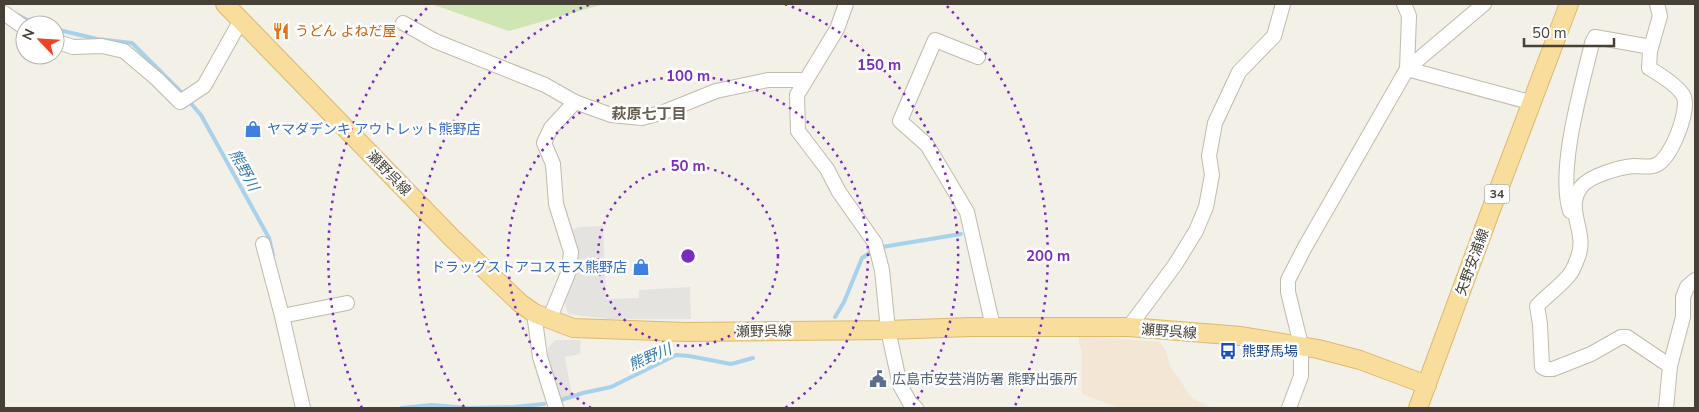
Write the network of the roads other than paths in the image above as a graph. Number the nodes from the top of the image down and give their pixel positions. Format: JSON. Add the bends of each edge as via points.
{"nodes":[{"id":1,"x":225,"y":4,"type":"edge"},
{"id":2,"x":846,"y":4,"type":"edge"},
{"id":3,"x":1283,"y":4,"type":"edge"},
{"id":4,"x":1404,"y":4,"type":"edge"},
{"id":5,"x":1484,"y":4,"type":"edge"},
{"id":6,"x":1570,"y":4,"type":"edge"},
{"id":7,"x":1657,"y":4,"type":"edge"},
{"id":8,"x":4,"y":14,"type":"edge"},
{"id":9,"x":241,"y":20,"type":"junction"},
{"id":10,"x":15,"y":21,"type":"edge"},
{"id":11,"x":403,"y":23,"type":"dead end"},
{"id":12,"x":65,"y":44,"type":"edge"},
{"id":13,"x":1650,"y":47,"type":"junction"},
{"id":14,"x":978,"y":57,"type":"dead end"},
{"id":15,"x":1407,"y":69,"type":"junction"},
{"id":16,"x":805,"y":80,"type":"junction"},
{"id":17,"x":575,"y":102,"type":"junction"},
{"id":18,"x":1533,"y":103,"type":"junction"},
{"id":19,"x":1575,"y":214,"type":"junction"},
{"id":20,"x":263,"y":244,"type":"dead end"},
{"id":21,"x":1695,"y":280,"type":"edge"},
{"id":22,"x":347,"y":303,"type":"dead end"},
{"id":23,"x":282,"y":316,"type":"junction"},
{"id":24,"x":541,"y":316,"type":"junction"},
{"id":25,"x":993,"y":327,"type":"junction"},
{"id":26,"x":1129,"y":328,"type":"junction"},
{"id":27,"x":888,"y":330,"type":"junction"},
{"id":28,"x":1301,"y":346,"type":"junction"},
{"id":29,"x":1670,"y":366,"type":"junction"},
{"id":30,"x":1427,"y":385,"type":"junction"},
{"id":31,"x":303,"y":408,"type":"edge"},
{"id":32,"x":556,"y":408,"type":"edge"},
{"id":33,"x":916,"y":408,"type":"edge"},
{"id":34,"x":1289,"y":408,"type":"edge"},
{"id":35,"x":1418,"y":408,"type":"edge"},
{"id":36,"x":1666,"y":408,"type":"edge"}],
"edges":[{"from":1,"to":9,"type":"main road","name":"瀬野呉線"},
{"from":2,"to":16,"type":"street","via":[[838,28]]},
{"from":3,"to":26,"type":"street","via":[[1274,36],[1239,72],[1216,123],[1209,156],[1212,175],[1206,207],[1196,231]]},
{"from":4,"to":15,"type":"street","via":[[1410,16]]},
{"from":5,"to":15,"type":"street"},
{"from":6,"to":18,"type":"main road","name":"矢野安浦線","number":"34"},
{"from":7,"to":13,"type":"street","via":[[1660,16]]},
{"from":8,"to":10,"type":"street"},
{"from":9,"to":12,"type":"street","via":[[204,86],[180,102],[124,51]]},
{"from":9,"to":24,"type":"main road","name":"瀬野呉線","via":[[452,238],[520,302]]},
{"from":11,"to":17,"type":"street","via":[[435,41],[545,85]]},
{"from":13,"to":19,"type":"street","via":[[1595,36],[1571,133],[1568,203],[1570,211]]},
{"from":13,"to":19,"type":"street","via":[[1649,68],[1684,96],[1685,109],[1679,131],[1664,159],[1656,166],[1614,170],[1581,186],[1574,201]]},
{"from":14,"to":25,"type":"street","via":[[935,40],[900,121],[927,144],[966,212]]},
{"from":15,"to":18,"type":"street"},
{"from":15,"to":28,"type":"street","via":[[1288,280]]},
{"from":16,"to":17,"type":"street","via":[[768,80],[716,91],[642,118],[611,115]]},
{"from":16,"to":27,"type":"street","via":[[796,95],[798,131],[875,243],[882,270]]},
{"from":17,"to":24,"type":"street","via":[[551,128],[544,143],[554,164],[556,204],[571,252],[569,271]]},
{"from":18,"to":30,"type":"main road","name":"矢野安浦線","number":"34"},
{"from":19,"to":29,"type":"street","via":[[1582,238],[1579,255],[1570,274],[1537,306],[1542,367],[1553,368],[1591,354],[1621,337],[1627,337]]},
{"from":20,"to":23,"type":"street"},
{"from":21,"to":29,"type":"street","via":[[1683,297],[1683,316]]},
{"from":22,"to":23,"type":"street"},
{"from":23,"to":31,"type":"street"},
{"from":24,"to":27,"type":"main road","name":"瀬野呉線","via":[[573,328],[686,332]]},
{"from":24,"to":32,"type":"street","via":[[540,358]]},
{"from":25,"to":26,"type":"main road","name":"瀬野呉線"},
{"from":25,"to":27,"type":"main road","name":"瀬野呉線"},
{"from":26,"to":28,"type":"main road","name":"瀬野呉線","via":[[1241,336]]},
{"from":27,"to":33,"type":"street","via":[[900,385]]},
{"from":28,"to":30,"type":"main road","name":"瀬野呉線","via":[[1360,360]]},
{"from":28,"to":34,"type":"street","via":[[1301,376]]},
{"from":29,"to":36,"type":"street"},
{"from":30,"to":35,"type":"main road","name":"矢野安浦線","number":"34"}]}
